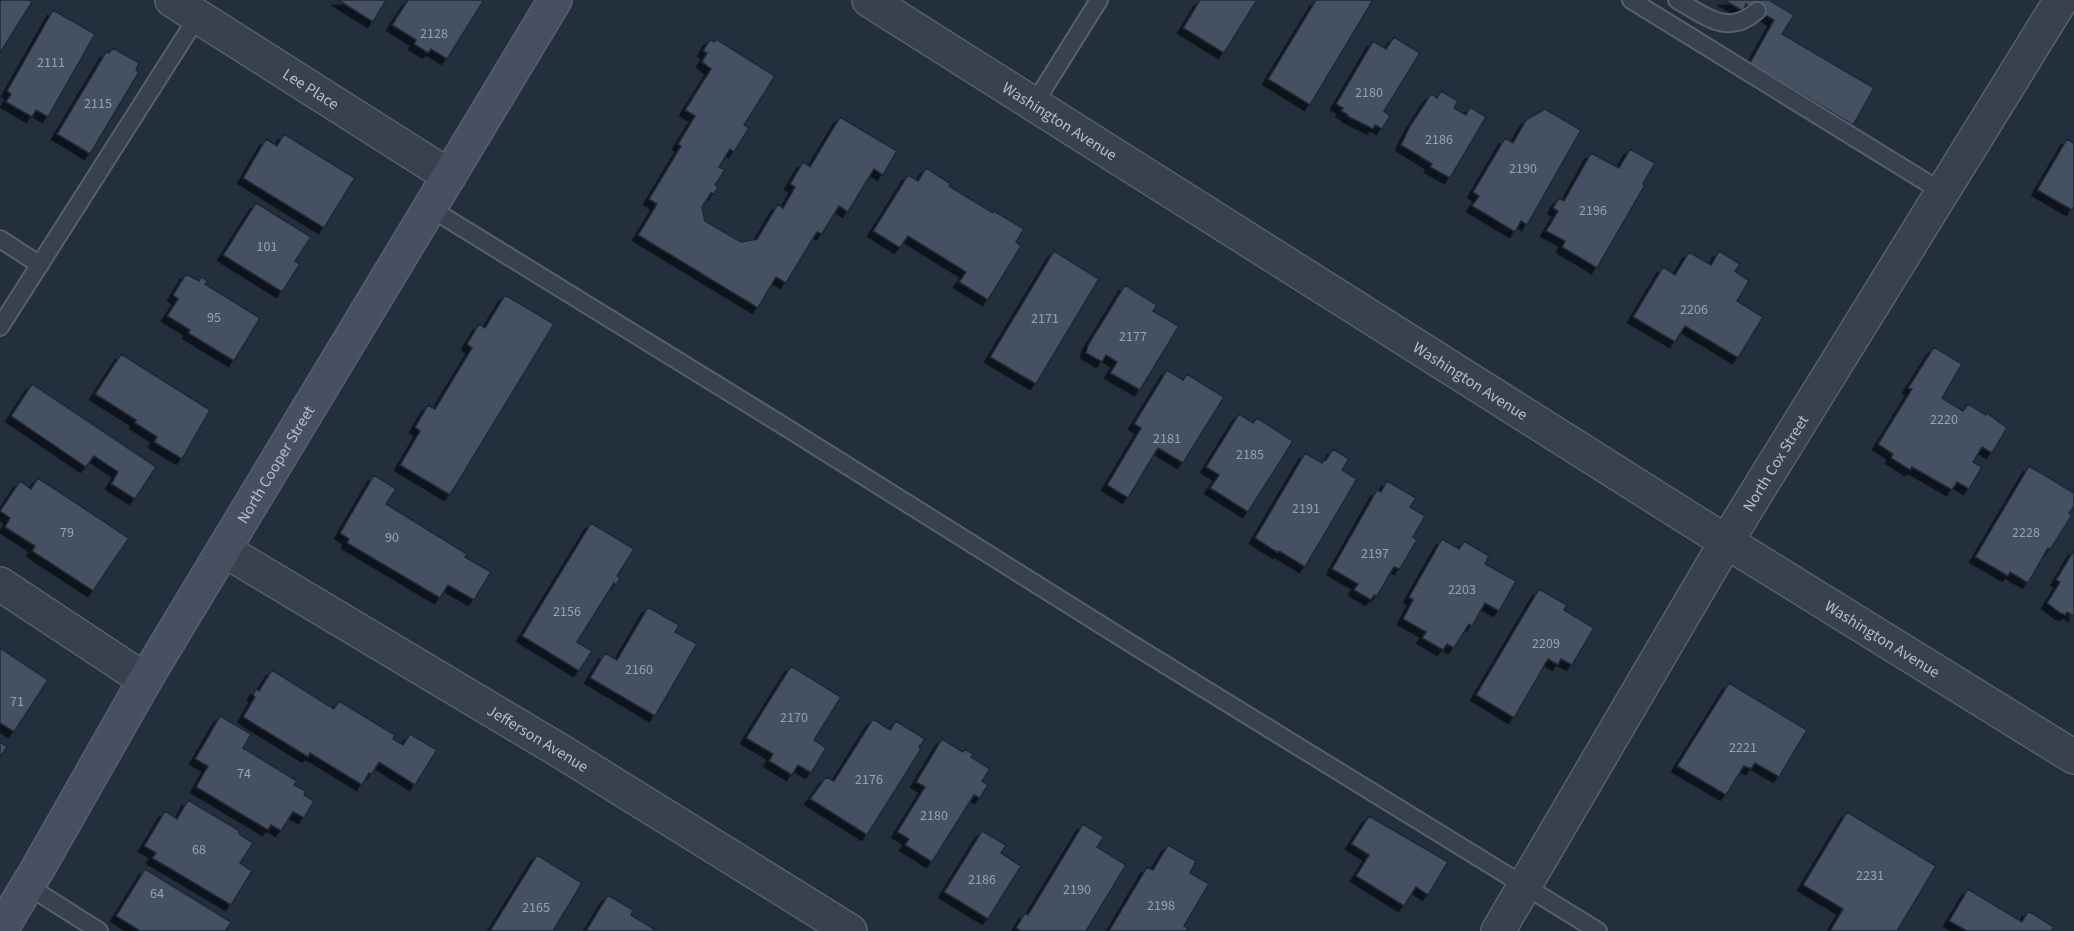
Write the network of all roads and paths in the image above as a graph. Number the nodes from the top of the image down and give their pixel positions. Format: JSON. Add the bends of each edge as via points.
{"nodes":[{"id":1,"x":555,"y":0,"type":"edge"},
{"id":2,"x":870,"y":0,"type":"edge"},
{"id":3,"x":1099,"y":0,"type":"edge"},
{"id":4,"x":1631,"y":0,"type":"edge"},
{"id":5,"x":1677,"y":0,"type":"edge"},
{"id":6,"x":2061,"y":0,"type":"edge"},
{"id":7,"x":185,"y":8,"type":"edge"},
{"id":8,"x":1757,"y":11,"type":"dead end"},
{"id":9,"x":1034,"y":104,"type":"junction"},
{"id":10,"x":450,"y":176,"type":"junction"},
{"id":11,"x":1944,"y":193,"type":"junction"},
{"id":12,"x":430,"y":208,"type":"junction"},
{"id":13,"x":0,"y":239,"type":"edge"},
{"id":14,"x":40,"y":265,"type":"junction"},
{"id":15,"x":0,"y":327,"type":"edge"},
{"id":16,"x":1726,"y":542,"type":"junction"},
{"id":17,"x":224,"y":550,"type":"junction"},
{"id":18,"x":0,"y":584,"type":"edge"},
{"id":19,"x":145,"y":680,"type":"junction"},
{"id":20,"x":2074,"y":757,"type":"edge"},
{"id":21,"x":1525,"y":885,"type":"junction"},
{"id":22,"x":28,"y":886,"type":"junction"},
{"id":23,"x":0,"y":931,"type":"edge"},
{"id":24,"x":99,"y":931,"type":"edge"},
{"id":25,"x":850,"y":931,"type":"edge"},
{"id":26,"x":1498,"y":931,"type":"edge"},
{"id":27,"x":1598,"y":931,"type":"edge"}],
"edges":[{"from":1,"to":10,"type":"street","name":"North Cooper Street"},
{"from":2,"to":9,"type":"street","name":"Washington Avenue"},
{"from":3,"to":9,"type":"lane"},
{"from":4,"to":11,"type":"lane"},
{"from":5,"to":8,"type":"lane","via":[[1719,23],[1736,24]]},
{"from":6,"to":11,"type":"street","name":"North Cox Street"},
{"from":7,"to":10,"type":"street","name":"Lee Place"},
{"from":7,"to":14,"type":"lane"},
{"from":9,"to":16,"type":"street","name":"Washington Avenue"},
{"from":10,"to":12,"type":"street","name":"North Cooper Street"},
{"from":11,"to":16,"type":"street","name":"North Cox Street"},
{"from":12,"to":17,"type":"street","name":"North Cooper Street"},
{"from":12,"to":21,"type":"lane"},
{"from":13,"to":14,"type":"lane"},
{"from":14,"to":15,"type":"lane"},
{"from":16,"to":20,"type":"street","name":"Washington Avenue"},
{"from":16,"to":21,"type":"street","name":"North Cox Street"},
{"from":17,"to":19,"type":"street","name":"North Cooper Street"},
{"from":17,"to":25,"type":"street","name":"Jefferson Avenue","via":[[562,752]]},
{"from":18,"to":19,"type":"street"},
{"from":19,"to":22,"type":"street","name":"North Cooper Street"},
{"from":21,"to":26,"type":"street","name":"North Cox Street"},
{"from":21,"to":27,"type":"lane"},
{"from":22,"to":23,"type":"street","name":"North Cooper Street"},
{"from":22,"to":24,"type":"lane"}]}
